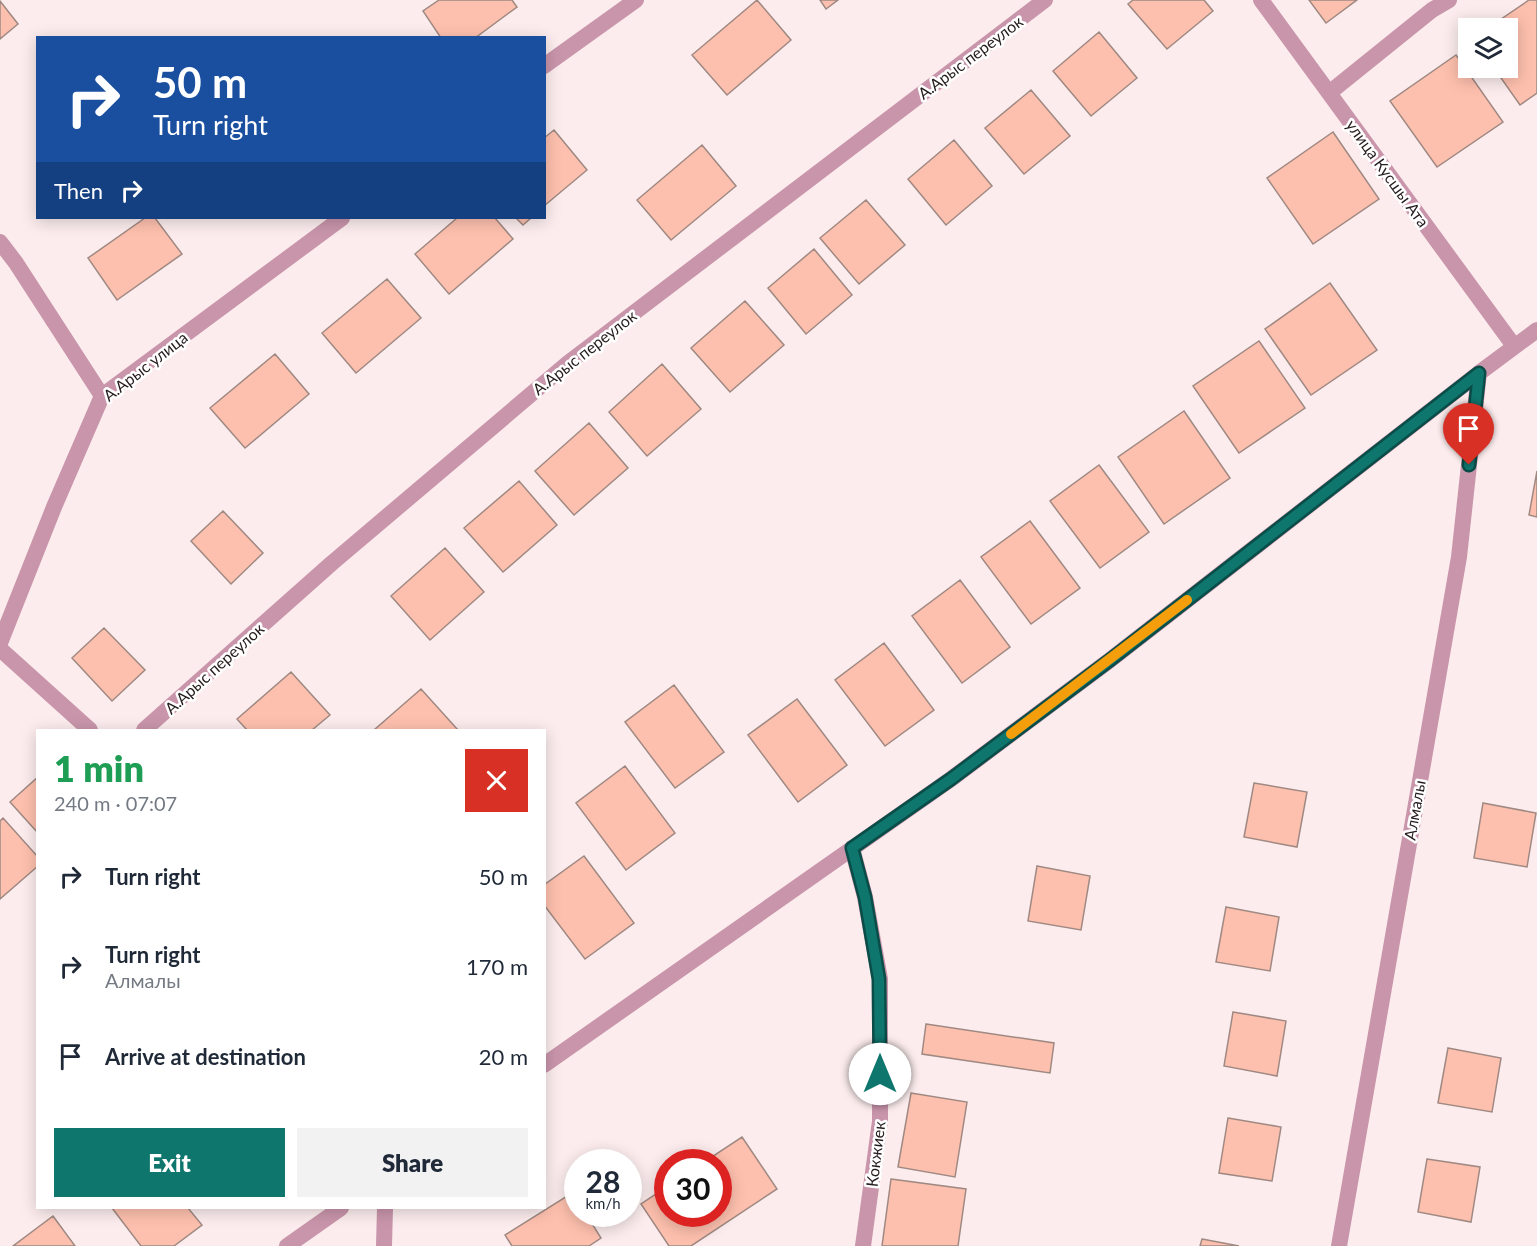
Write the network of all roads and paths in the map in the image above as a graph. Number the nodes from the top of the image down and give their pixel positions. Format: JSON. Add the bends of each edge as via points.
{"nodes":[{"id":1,"x":636,"y":0,"type":"edge"},
{"id":2,"x":1045,"y":0,"type":"edge"},
{"id":3,"x":1261,"y":0,"type":"edge"},
{"id":4,"x":1449,"y":0,"type":"edge"},
{"id":5,"x":546,"y":65,"type":"edge"},
{"id":6,"x":1329,"y":93,"type":"junction"},
{"id":7,"x":341,"y":219,"type":"edge"},
{"id":8,"x":0,"y":242,"type":"edge"},
{"id":9,"x":1537,"y":330,"type":"edge"},
{"id":10,"x":1514,"y":346,"type":"junction"},
{"id":11,"x":1479,"y":373,"type":"junction"},
{"id":12,"x":102,"y":396,"type":"junction"},
{"id":13,"x":0,"y":643,"type":"edge"},
{"id":14,"x":0,"y":649,"type":"edge"},
{"id":15,"x":89,"y":729,"type":"edge"},
{"id":16,"x":145,"y":729,"type":"edge"},
{"id":17,"x":852,"y":848,"type":"junction"},
{"id":18,"x":546,"y":1064,"type":"edge"},
{"id":19,"x":340,"y":1209,"type":"edge"},
{"id":20,"x":385,"y":1209,"type":"edge"},
{"id":21,"x":287,"y":1246,"type":"edge"},
{"id":22,"x":384,"y":1246,"type":"edge"},
{"id":23,"x":863,"y":1246,"type":"edge"},
{"id":24,"x":1339,"y":1246,"type":"edge"}],
"edges":[{"from":1,"to":5,"type":"street"},
{"from":2,"to":16,"type":"street","name":"А.Арыс переулок","via":[[568,363],[332,563]]},
{"from":3,"to":6,"type":"street","name":"улица Кусшы Ата"},
{"from":4,"to":6,"type":"street"},
{"from":6,"to":10,"type":"street","name":"улица Кусшы Ата"},
{"from":7,"to":12,"type":"street","name":"А.Арыс улица"},
{"from":8,"to":12,"type":"street"},
{"from":9,"to":10,"type":"street"},
{"from":10,"to":11,"type":"street"},
{"from":11,"to":17,"type":"street","via":[[1110,660]]},
{"from":11,"to":24,"type":"street","name":"Алмалы","via":[[1459,556]]},
{"from":12,"to":13,"type":"street","name":"А.Арыс улица"},
{"from":14,"to":15,"type":"street"},
{"from":17,"to":18,"type":"street"},
{"from":17,"to":23,"type":"street","name":"Кокжиек","via":[[879,979],[880,1121]]},
{"from":19,"to":21,"type":"street"},
{"from":20,"to":22,"type":"street"}]}
